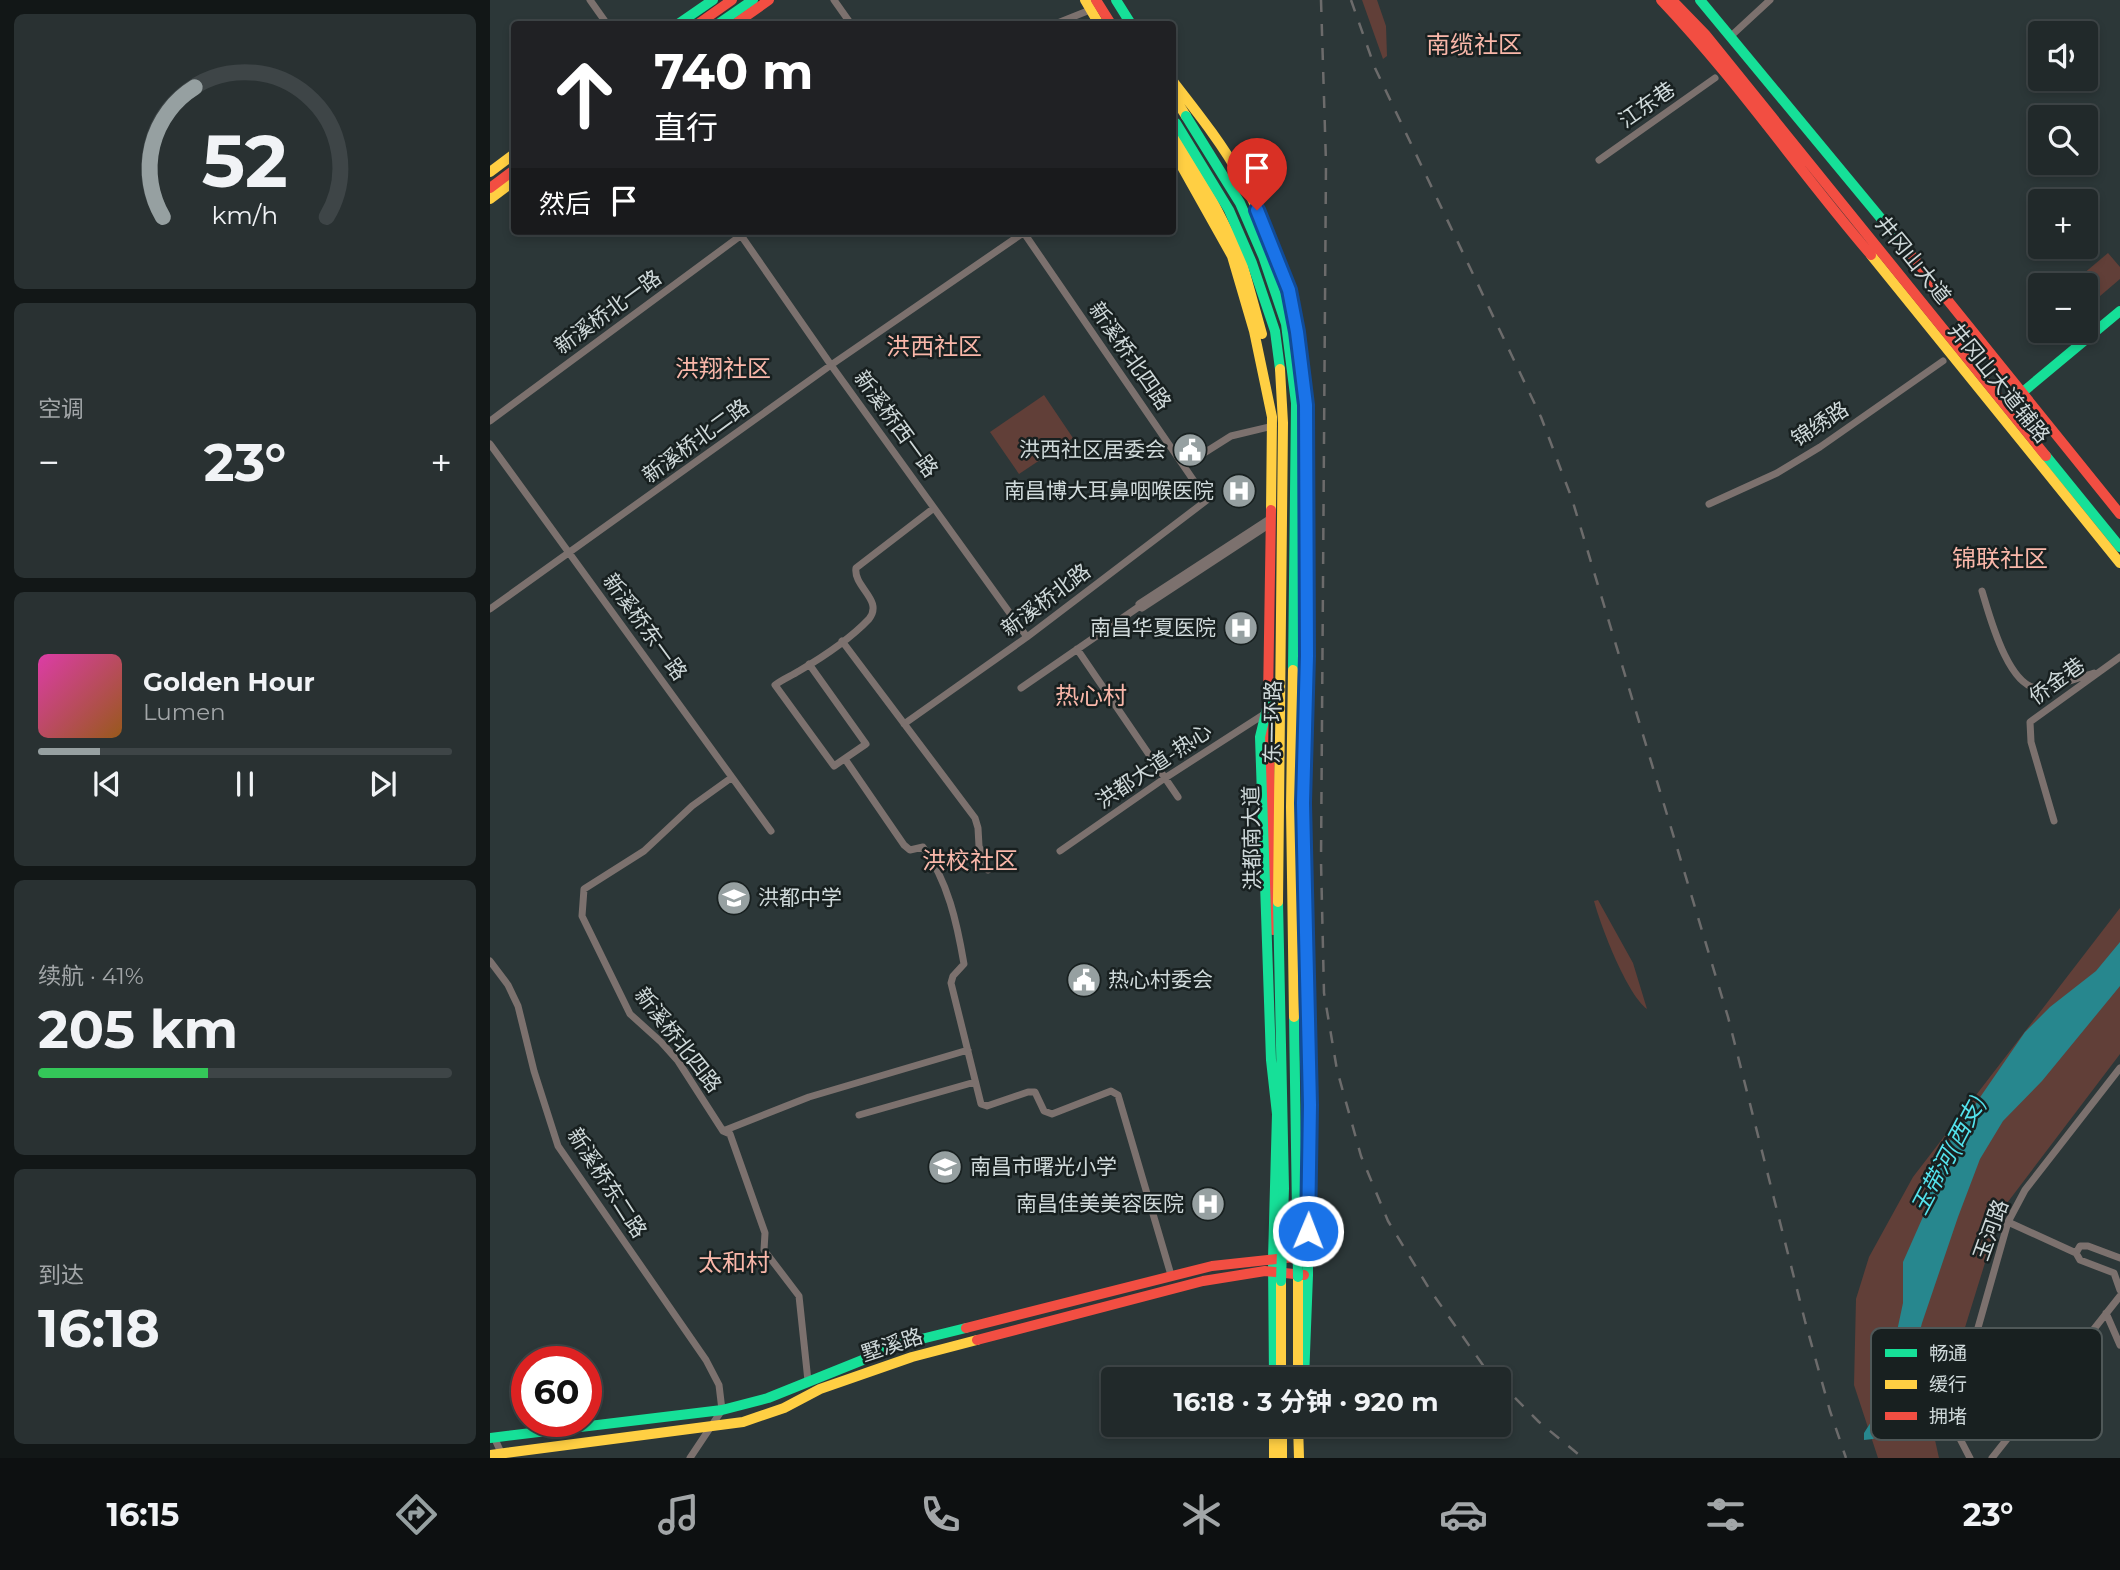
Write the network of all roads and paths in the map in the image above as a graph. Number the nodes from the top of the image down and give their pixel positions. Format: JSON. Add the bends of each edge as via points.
{"nodes":[{"id":1,"x":590,"y":0,"type":"edge"},
{"id":2,"x":713,"y":0,"type":"edge"},
{"id":3,"x":723,"y":0,"type":"edge"},
{"id":4,"x":732,"y":0,"type":"edge"},
{"id":5,"x":753,"y":0,"type":"edge"},
{"id":6,"x":761,"y":0,"type":"edge"},
{"id":7,"x":769,"y":0,"type":"edge"},
{"id":8,"x":834,"y":0,"type":"edge"},
{"id":9,"x":1109,"y":0,"type":"edge"},
{"id":10,"x":1115,"y":0,"type":"edge"},
{"id":11,"x":1661,"y":0,"type":"edge"},
{"id":12,"x":1672,"y":0,"type":"edge"},
{"id":13,"x":1684,"y":0,"type":"edge"},
{"id":14,"x":1700,"y":0,"type":"edge"},
{"id":15,"x":1770,"y":0,"type":"edge"},
{"id":16,"x":1090,"y":3,"type":"edge"},
{"id":17,"x":605,"y":21,"type":"edge"},
{"id":18,"x":682,"y":21,"type":"edge"},
{"id":19,"x":692,"y":21,"type":"edge"},
{"id":20,"x":702,"y":21,"type":"edge"},
{"id":21,"x":722,"y":21,"type":"edge"},
{"id":22,"x":730,"y":21,"type":"edge"},
{"id":23,"x":739,"y":21,"type":"edge"},
{"id":24,"x":849,"y":21,"type":"edge"},
{"id":25,"x":1060,"y":21,"type":"edge"},
{"id":26,"x":1098,"y":21,"type":"edge"},
{"id":27,"x":1108,"y":21,"type":"edge"},
{"id":28,"x":1123,"y":21,"type":"edge"},
{"id":29,"x":1129,"y":21,"type":"edge"},
{"id":30,"x":1731,"y":36,"type":"junction"},
{"id":31,"x":1715,"y":78,"type":"dead end"},
{"id":32,"x":1176,"y":85,"type":"edge"},
{"id":33,"x":1176,"y":100,"type":"edge"},
{"id":34,"x":1176,"y":107,"type":"edge"},
{"id":35,"x":1176,"y":130,"type":"edge"},
{"id":36,"x":1176,"y":131,"type":"edge"},
{"id":37,"x":511,"y":150,"type":"edge"},
{"id":38,"x":511,"y":156,"type":"edge"},
{"id":39,"x":1176,"y":156,"type":"edge"},
{"id":40,"x":1599,"y":160,"type":"dead end"},
{"id":41,"x":490,"y":165,"type":"edge"},
{"id":42,"x":490,"y":172,"type":"edge"},
{"id":43,"x":511,"y":172,"type":"edge"},
{"id":44,"x":511,"y":183,"type":"edge"},
{"id":45,"x":490,"y":188,"type":"edge"},
{"id":46,"x":490,"y":199,"type":"edge"},
{"id":47,"x":738,"y":235,"type":"edge"},
{"id":48,"x":744,"y":235,"type":"edge"},
{"id":49,"x":1021,"y":235,"type":"edge"},
{"id":50,"x":1027,"y":235,"type":"edge"},
{"id":51,"x":2120,"y":311,"type":"edge"},
{"id":52,"x":1943,"y":361,"type":"dead end"},
{"id":53,"x":831,"y":365,"type":"junction"},
{"id":54,"x":2022,"y":394,"type":"junction"},
{"id":55,"x":2009,"y":404,"type":"junction"},
{"id":56,"x":1306,"y":405,"type":"junction"},
{"id":57,"x":490,"y":421,"type":"edge"},
{"id":58,"x":1272,"y":421,"type":"junction"},
{"id":59,"x":490,"y":444,"type":"edge"},
{"id":60,"x":1185,"y":465,"type":"junction"},
{"id":61,"x":1207,"y":500,"type":"joint"},
{"id":62,"x":1709,"y":504,"type":"dead end"},
{"id":63,"x":934,"y":508,"type":"junction"},
{"id":64,"x":2120,"y":514,"type":"edge"},
{"id":65,"x":1271,"y":521,"type":"junction"},
{"id":66,"x":2120,"y":538,"type":"edge"},
{"id":67,"x":2120,"y":547,"type":"edge"},
{"id":68,"x":570,"y":554,"type":"junction"},
{"id":69,"x":2120,"y":563,"type":"edge"},
{"id":70,"x":1982,"y":591,"type":"dead end"},
{"id":71,"x":490,"y":609,"type":"edge"},
{"id":72,"x":1027,"y":637,"type":"junction"},
{"id":73,"x":842,"y":641,"type":"junction"},
{"id":74,"x":1077,"y":649,"type":"junction"},
{"id":75,"x":2120,"y":657,"type":"edge"},
{"id":76,"x":809,"y":664,"type":"junction"},
{"id":77,"x":2101,"y":671,"type":"junction"},
{"id":78,"x":1021,"y":688,"type":"dead end"},
{"id":79,"x":1269,"y":706,"type":"junction"},
{"id":80,"x":904,"y":724,"type":"junction"},
{"id":81,"x":845,"y":759,"type":"junction"},
{"id":82,"x":731,"y":778,"type":"junction"},
{"id":83,"x":1165,"y":778,"type":"junction"},
{"id":84,"x":1178,"y":797,"type":"dead end"},
{"id":85,"x":2054,"y":821,"type":"dead end"},
{"id":86,"x":771,"y":831,"type":"dead end"},
{"id":87,"x":1060,"y":851,"type":"dead end"},
{"id":88,"x":988,"y":870,"type":"dead end"},
{"id":89,"x":490,"y":961,"type":"edge"},
{"id":90,"x":968,"y":1050,"type":"junction"},
{"id":91,"x":2120,"y":1068,"type":"edge"},
{"id":92,"x":975,"y":1082,"type":"junction"},
{"id":93,"x":859,"y":1115,"type":"dead end"},
{"id":94,"x":723,"y":1131,"type":"junction"},
{"id":95,"x":1284,"y":1188,"type":"junction"},
{"id":96,"x":2008,"y":1222,"type":"junction"},
{"id":97,"x":2076,"y":1253,"type":"junction"},
{"id":98,"x":1308,"y":1256,"type":"junction"},
{"id":99,"x":2120,"y":1258,"type":"edge"},
{"id":100,"x":1273,"y":1259,"type":"junction"},
{"id":101,"x":1273,"y":1272,"type":"junction"},
{"id":102,"x":1171,"y":1275,"type":"junction"},
{"id":103,"x":1308,"y":1275,"type":"junction"},
{"id":104,"x":2120,"y":1290,"type":"edge"},
{"id":105,"x":2120,"y":1296,"type":"edge"},
{"id":106,"x":2106,"y":1313,"type":"junction"},
{"id":107,"x":1978,"y":1328,"type":"edge"},
{"id":108,"x":2094,"y":1328,"type":"edge"},
{"id":109,"x":2120,"y":1345,"type":"edge"},
{"id":110,"x":1274,"y":1367,"type":"edge"},
{"id":111,"x":1282,"y":1367,"type":"edge"},
{"id":112,"x":1298,"y":1367,"type":"edge"},
{"id":113,"x":1304,"y":1367,"type":"edge"},
{"id":114,"x":808,"y":1381,"type":"junction"},
{"id":115,"x":722,"y":1410,"type":"junction"},
{"id":116,"x":710,"y":1428,"type":"junction"},
{"id":117,"x":1274,"y":1437,"type":"edge"},
{"id":118,"x":1282,"y":1437,"type":"edge"},
{"id":119,"x":1299,"y":1437,"type":"edge"},
{"id":120,"x":1303,"y":1437,"type":"edge"},
{"id":121,"x":492,"y":1438,"type":"edge"},
{"id":122,"x":1961,"y":1440,"type":"edge"},
{"id":123,"x":2006,"y":1440,"type":"edge"},
{"id":124,"x":498,"y":1455,"type":"edge"},
{"id":125,"x":690,"y":1458,"type":"edge"},
{"id":126,"x":1274,"y":1458,"type":"edge"},
{"id":127,"x":1282,"y":1458,"type":"edge"},
{"id":128,"x":1301,"y":1458,"type":"edge"},
{"id":129,"x":1970,"y":1458,"type":"edge"},
{"id":130,"x":1992,"y":1458,"type":"edge"}],
"edges":[{"from":1,"to":17,"type":"street"},
{"from":2,"to":18,"type":"main road"},
{"from":3,"to":19,"type":"main road"},
{"from":4,"to":20,"type":"main road"},
{"from":5,"to":21,"type":"main road"},
{"from":6,"to":22,"type":"main road"},
{"from":7,"to":23,"type":"main road"},
{"from":8,"to":24,"type":"street"},
{"from":9,"to":28,"type":"main road"},
{"from":10,"to":29,"type":"main road"},
{"from":11,"to":69,"type":"main road","name":"井冈山大道辅路","via":[[1752,105],[1821,197]]},
{"from":12,"to":55,"type":"main road","name":"井冈山大道","via":[[1705,34]]},
{"from":13,"to":55,"type":"main road","name":"井冈山大道"},
{"from":14,"to":30,"type":"main road","name":"井冈山大道辅路"},
{"from":15,"to":30,"type":"street"},
{"from":16,"to":25,"type":"street"},
{"from":16,"to":26,"type":"main road"},
{"from":16,"to":27,"type":"main road"},
{"from":30,"to":54,"type":"main road","name":"井冈山大道辅路"},
{"from":31,"to":40,"type":"street","name":"江东巷"},
{"from":32,"to":56,"type":"main road","via":[[1218,141],[1266,229],[1289,290]]},
{"from":33,"to":112,"type":"main road","name":"东一环路","bridge":true,"via":[[1235,194],[1263,256],[1286,324],[1296,403],[1291,807]]},
{"from":34,"to":56,"type":"main road","via":[[1263,248],[1294,340]]},
{"from":35,"to":95,"type":"main road","name":"东一环路","bridge":true,"via":[[1229,210],[1252,263],[1275,331],[1281,380],[1277,850]]},
{"from":36,"to":58,"type":"main road","via":[[1240,255],[1270,368]]},
{"from":37,"to":41,"type":"main road"},
{"from":38,"to":42,"type":"main road"},
{"from":39,"to":58,"type":"main road","name":"洪都南大道","via":[[1232,256],[1254,331]]},
{"from":43,"to":45,"type":"main road"},
{"from":44,"to":46,"type":"main road"},
{"from":47,"to":57,"type":"street","name":"新溪桥北一路"},
{"from":48,"to":53,"type":"street","name":"新溪桥西一路"},
{"from":49,"to":53,"type":"street","name":"新溪桥北二路"},
{"from":50,"to":60,"type":"street","name":"新溪桥北四路"},
{"from":51,"to":54,"type":"main road"},
{"from":52,"to":62,"type":"street","name":"锦绣路","via":[[1821,447]]},
{"from":53,"to":63,"type":"street","name":"新溪桥西一路"},
{"from":53,"to":68,"type":"street","name":"新溪桥北二路"},
{"from":54,"to":55,"type":"main road"},
{"from":54,"to":64,"type":"main road","name":"井冈山大道辅路"},
{"from":55,"to":66,"type":"main road","name":"井冈山大道"},
{"from":55,"to":67,"type":"main road","name":"井冈山大道"},
{"from":56,"to":98,"type":"main road","via":[[1303,803],[1310,1105]]},
{"from":58,"to":60,"type":"street","via":[[1231,436]]},
{"from":58,"to":65,"type":"main road","name":"洪都南大道"},
{"from":59,"to":68,"type":"street","name":"新溪桥东一路"},
{"from":60,"to":61,"type":"street","name":"新溪桥北四路"},
{"from":61,"to":72,"type":"street","name":"新溪桥北路"},
{"from":63,"to":72,"type":"street","name":"新溪桥西一路"},
{"from":63,"to":73,"type":"street","via":[[858,565],[856,575],[873,604],[872,615]]},
{"from":65,"to":74,"type":"street"},
{"from":65,"to":79,"type":"main road","name":"洪都南大道"},
{"from":68,"to":71,"type":"street","name":"新溪桥北二路"},
{"from":68,"to":82,"type":"street","name":"新溪桥东一路"},
{"from":70,"to":77,"type":"street","via":[[1999,646],[2030,687]]},
{"from":72,"to":80,"type":"street","name":"新溪桥北路"},
{"from":73,"to":76,"type":"street"},
{"from":73,"to":80,"type":"street"},
{"from":74,"to":78,"type":"street"},
{"from":74,"to":83,"type":"street"},
{"from":75,"to":77,"type":"street","name":"侨金巷"},
{"from":76,"to":81,"type":"street","via":[[866,744]]},
{"from":76,"to":81,"type":"street","via":[[775,685],[834,766]]},
{"from":77,"to":85,"type":"street","name":"侨金巷","via":[[2030,722],[2031,742]]},
{"from":79,"to":83,"type":"street","name":"洪都大道-热心"},
{"from":79,"to":95,"type":"main road","bridge":true,"via":[[1260,737],[1271,1060]]},
{"from":79,"to":100,"type":"main road","name":"洪都南大道","via":[[1278,1085]]},
{"from":80,"to":88,"type":"street","via":[[975,818]]},
{"from":81,"to":90,"type":"street","via":[[904,845],[910,850],[923,847],[942,880],[964,964],[951,983]]},
{"from":82,"to":86,"type":"street","name":"新溪桥东一路"},
{"from":82,"to":94,"type":"street","name":"新溪桥北四路","via":[[692,806],[644,851],[584,889],[581,900],[582,916],[630,1013],[678,1061]]},
{"from":83,"to":84,"type":"street"},
{"from":83,"to":87,"type":"street","name":"洪都大道-热心"},
{"from":89,"to":115,"type":"street","name":"新溪桥东二路","via":[[519,1006],[558,1146],[706,1360],[719,1385]]},
{"from":90,"to":92,"type":"street"},
{"from":90,"to":94,"type":"street","via":[[809,1097]]},
{"from":91,"to":96,"type":"street","name":"玉河路","via":[[2025,1190]]},
{"from":92,"to":93,"type":"street"},
{"from":92,"to":102,"type":"street","via":[[984,1106],[1035,1092],[1047,1114],[1111,1091],[1118,1095]]},
{"from":94,"to":114,"type":"street","name":"新溪桥北四路","via":[[730,1134],[765,1233],[764,1250],[799,1296]]},
{"from":95,"to":111,"type":"main road","name":"东一环路","bridge":true},
{"from":96,"to":97,"type":"street"},
{"from":96,"to":107,"type":"street","name":"玉河路"},
{"from":97,"to":99,"type":"street","via":[[2080,1246],[2088,1245]]},
{"from":97,"to":104,"type":"street","via":[[2080,1260],[2114,1273]]},
{"from":98,"to":100,"type":"main road","name":"墅溪路"},
{"from":98,"to":103,"type":"main road"},
{"from":100,"to":101,"type":"main road","name":"洪都南大道"},
{"from":100,"to":102,"type":"main road","name":"墅溪路"},
{"from":101,"to":103,"type":"main road","name":"墅溪路"},
{"from":101,"to":110,"type":"main road","name":"洪都南大道"},
{"from":101,"to":116,"type":"main road","name":"墅溪路","via":[[1203,1282],[912,1357],[820,1389],[753,1419]]},
{"from":102,"to":114,"type":"main road","name":"墅溪路","via":[[905,1343]]},
{"from":103,"to":113,"type":"main road"},
{"from":105,"to":106,"type":"street"},
{"from":106,"to":108,"type":"street"},
{"from":106,"to":109,"type":"street"},
{"from":114,"to":115,"type":"main road","name":"墅溪路"},
{"from":115,"to":116,"type":"street"},
{"from":115,"to":121,"type":"main road","name":"墅溪路"},
{"from":116,"to":124,"type":"main road","name":"墅溪路"},
{"from":116,"to":125,"type":"street"},
{"from":117,"to":126,"type":"main road"},
{"from":118,"to":127,"type":"main road"},
{"from":119,"to":128,"type":"main road"},
{"from":120,"to":128,"type":"main road"},
{"from":121,"to":124,"type":"street"},
{"from":122,"to":129,"type":"street","name":"玉河路"},
{"from":123,"to":130,"type":"street"}]}
